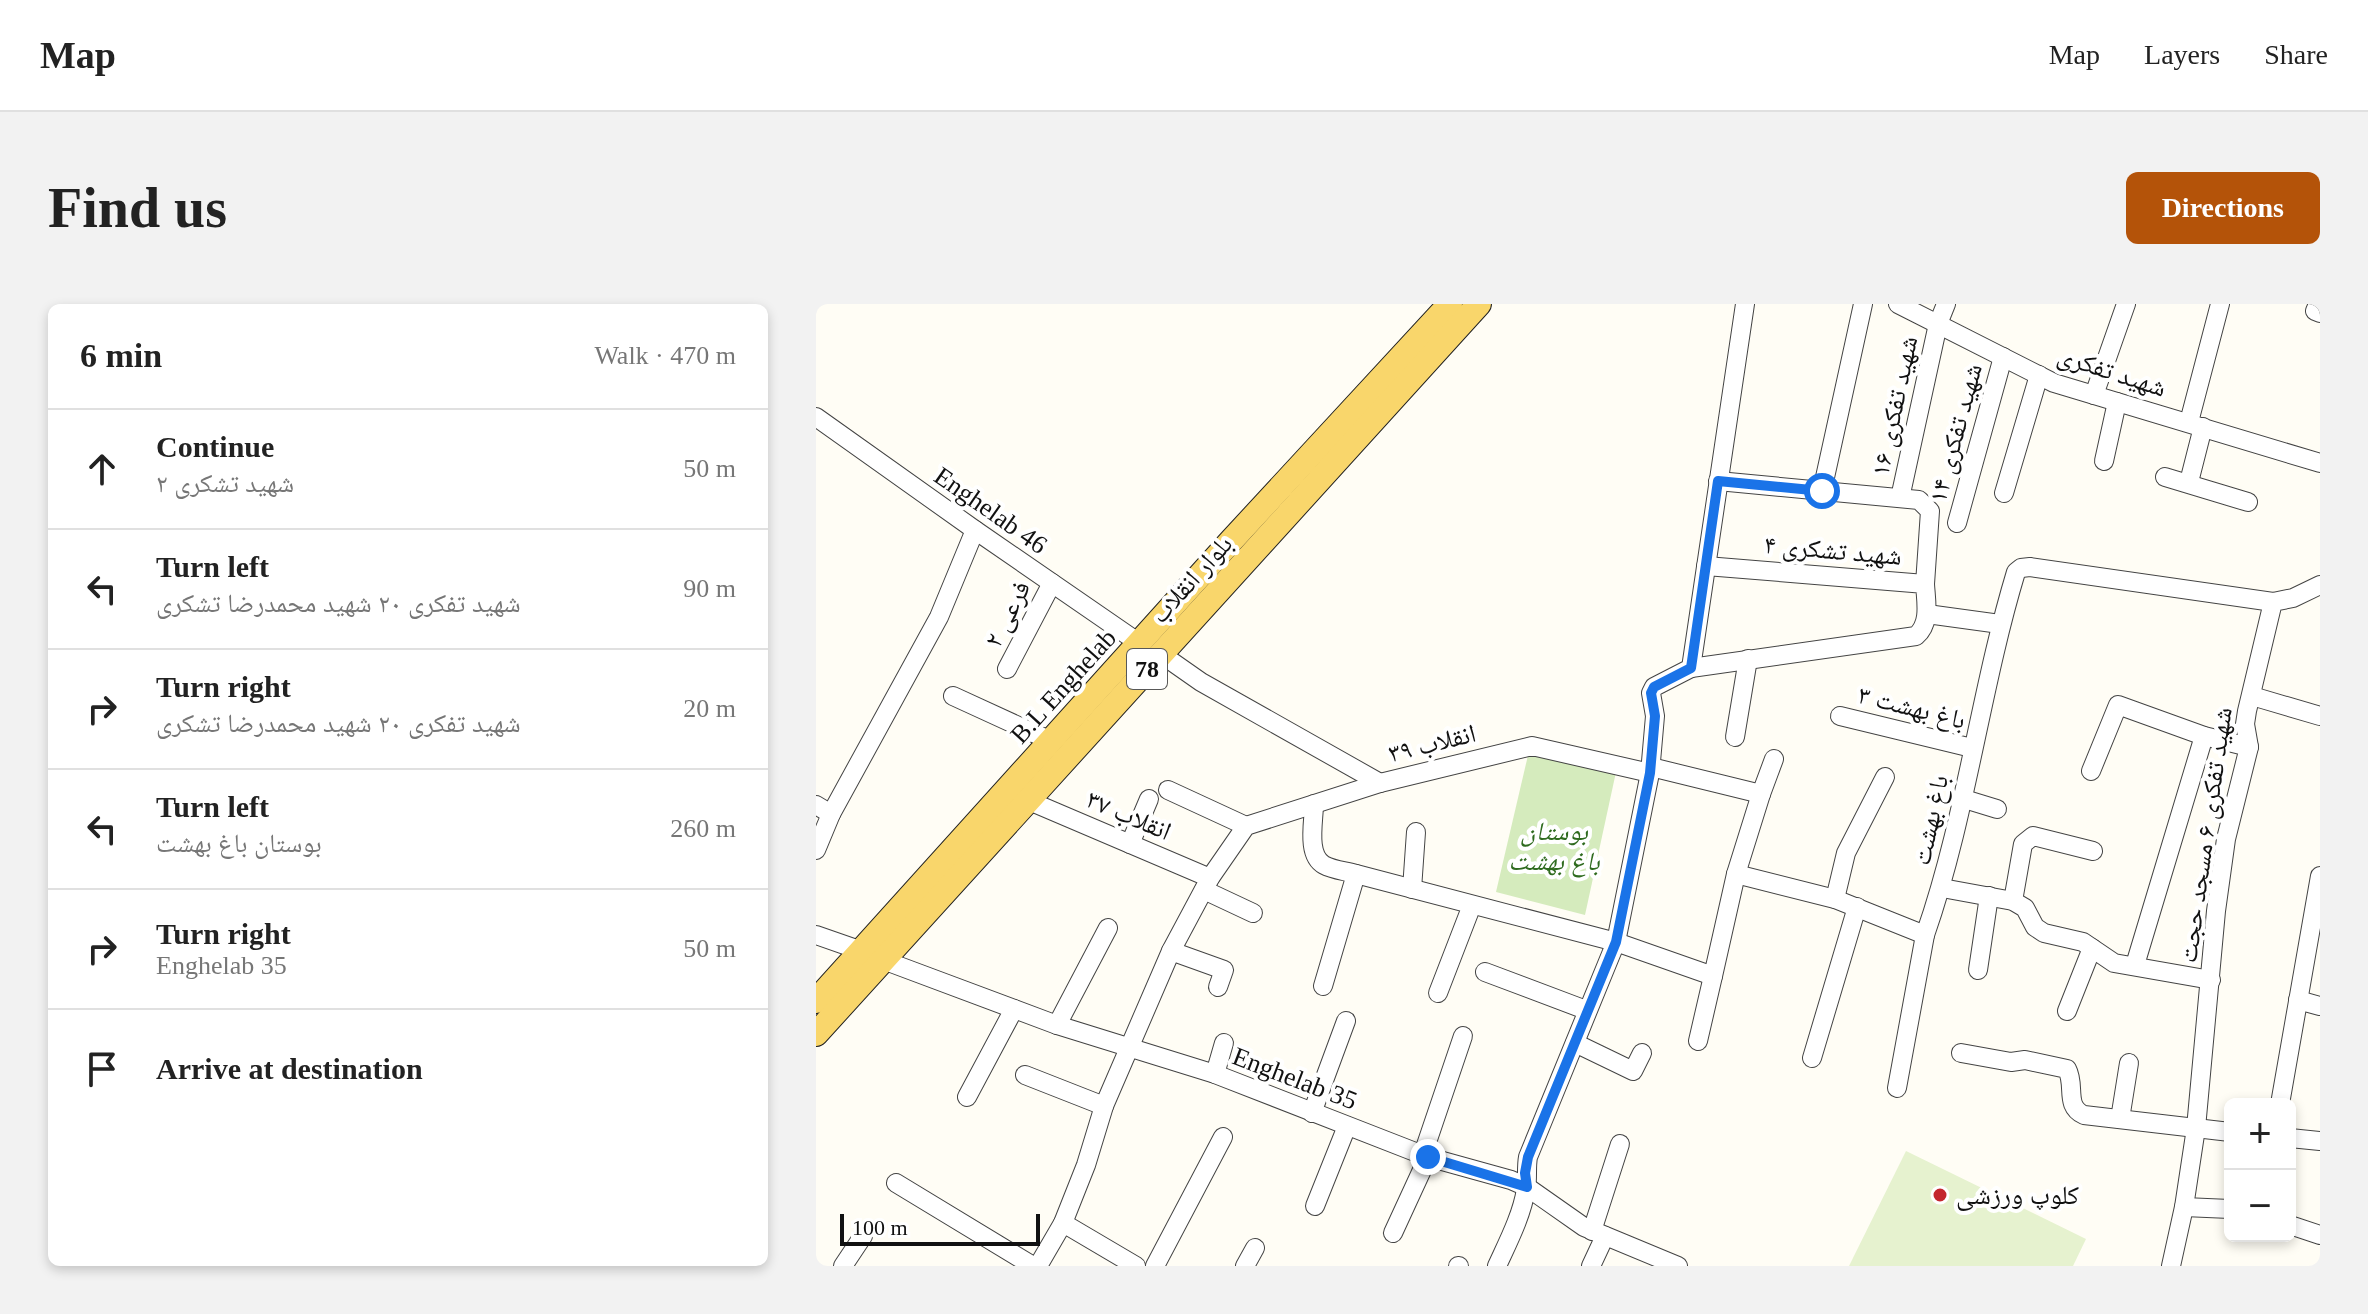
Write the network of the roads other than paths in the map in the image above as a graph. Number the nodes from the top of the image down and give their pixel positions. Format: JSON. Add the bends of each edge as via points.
{"nodes":[{"id":1,"x":1450,"y":304,"type":"edge"},
{"id":2,"x":1479,"y":304,"type":"edge"},
{"id":3,"x":1745,"y":304,"type":"edge"},
{"id":4,"x":1863,"y":304,"type":"edge"},
{"id":5,"x":1898,"y":304,"type":"edge"},
{"id":6,"x":1946,"y":304,"type":"edge"},
{"id":7,"x":2126,"y":304,"type":"edge"},
{"id":8,"x":2220,"y":304,"type":"edge"},
{"id":9,"x":2318,"y":304,"type":"edge"},
{"id":10,"x":2320,"y":313,"type":"edge"},
{"id":11,"x":1938,"y":324,"type":"junction"},
{"id":12,"x":2003,"y":357,"type":"junction"},
{"id":13,"x":2039,"y":375,"type":"junction"},
{"id":14,"x":2094,"y":395,"type":"junction"},
{"id":15,"x":2117,"y":402,"type":"junction"},
{"id":16,"x":816,"y":417,"type":"edge"},
{"id":17,"x":2196,"y":425,"type":"junction"},
{"id":18,"x":2104,"y":461,"type":"dead end"},
{"id":19,"x":2320,"y":463,"type":"edge"},
{"id":20,"x":2165,"y":477,"type":"dead end"},
{"id":21,"x":1718,"y":481,"type":"junction"},
{"id":22,"x":2189,"y":482,"type":"junction"},
{"id":23,"x":1822,"y":491,"type":"junction"},
{"id":24,"x":2004,"y":493,"type":"dead end"},
{"id":25,"x":1900,"y":498,"type":"junction"},
{"id":26,"x":2248,"y":502,"type":"dead end"},
{"id":27,"x":1957,"y":523,"type":"dead end"},
{"id":28,"x":975,"y":530,"type":"junction"},
{"id":29,"x":1706,"y":566,"type":"junction"},
{"id":30,"x":1052,"y":583,"type":"junction"},
{"id":31,"x":1925,"y":584,"type":"junction"},
{"id":32,"x":2320,"y":585,"type":"edge"},
{"id":33,"x":2273,"y":602,"type":"junction"},
{"id":34,"x":1927,"y":614,"type":"junction"},
{"id":35,"x":2000,"y":624,"type":"junction"},
{"id":36,"x":1150,"y":648,"type":"junction"},
{"id":37,"x":1748,"y":659,"type":"junction"},
{"id":38,"x":1691,"y":668,"type":"junction"},
{"id":39,"x":1007,"y":669,"type":"dead end"},
{"id":40,"x":953,"y":696,"type":"dead end"},
{"id":41,"x":2252,"y":696,"type":"junction"},
{"id":42,"x":1840,"y":716,"type":"dead end"},
{"id":43,"x":2320,"y":716,"type":"edge"},
{"id":44,"x":2204,"y":736,"type":"junction"},
{"id":45,"x":1735,"y":737,"type":"dead end"},
{"id":46,"x":1051,"y":741,"type":"junction"},
{"id":47,"x":2249,"y":747,"type":"junction"},
{"id":48,"x":1972,"y":748,"type":"junction"},
{"id":49,"x":1774,"y":759,"type":"dead end"},
{"id":50,"x":1650,"y":770,"type":"junction"},
{"id":51,"x":2091,"y":771,"type":"dead end"},
{"id":52,"x":1885,"y":777,"type":"dead end"},
{"id":53,"x":1380,"y":783,"type":"junction"},
{"id":54,"x":1168,"y":790,"type":"dead end"},
{"id":55,"x":1761,"y":794,"type":"junction"},
{"id":56,"x":1961,"y":798,"type":"junction"},
{"id":57,"x":1149,"y":799,"type":"dead end"},
{"id":58,"x":1027,"y":800,"type":"junction"},
{"id":59,"x":1314,"y":804,"type":"junction"},
{"id":60,"x":823,"y":809,"type":"edge"},
{"id":61,"x":1997,"y":809,"type":"dead end"},
{"id":62,"x":1246,"y":826,"type":"junction"},
{"id":63,"x":986,"y":830,"type":"junction"},
{"id":64,"x":1416,"y":832,"type":"dead end"},
{"id":65,"x":1130,"y":844,"type":"junction"},
{"id":66,"x":816,"y":850,"type":"edge"},
{"id":67,"x":2093,"y":851,"type":"dead end"},
{"id":68,"x":1356,"y":874,"type":"junction"},
{"id":69,"x":1736,"y":874,"type":"junction"},
{"id":70,"x":2320,"y":876,"type":"edge"},
{"id":71,"x":1207,"y":884,"type":"junction"},
{"id":72,"x":1942,"y":888,"type":"junction"},
{"id":73,"x":1412,"y":889,"type":"junction"},
{"id":74,"x":1989,"y":896,"type":"junction"},
{"id":75,"x":1835,"y":899,"type":"junction"},
{"id":76,"x":2013,"y":901,"type":"junction"},
{"id":77,"x":1472,"y":905,"type":"junction"},
{"id":78,"x":1857,"y":907,"type":"junction"},
{"id":79,"x":1253,"y":913,"type":"dead end"},
{"id":80,"x":1108,"y":928,"type":"dead end"},
{"id":81,"x":816,"y":935,"type":"edge"},
{"id":82,"x":1925,"y":935,"type":"junction"},
{"id":83,"x":1616,"y":942,"type":"junction"},
{"id":84,"x":2092,"y":948,"type":"junction"},
{"id":85,"x":1171,"y":951,"type":"junction"},
{"id":86,"x":872,"y":956,"type":"junction"},
{"id":87,"x":2135,"y":965,"type":"junction"},
{"id":88,"x":1978,"y":970,"type":"dead end"},
{"id":89,"x":1485,"y":972,"type":"dead end"},
{"id":90,"x":1713,"y":976,"type":"junction"},
{"id":91,"x":2211,"y":980,"type":"junction"},
{"id":92,"x":1323,"y":986,"type":"dead end"},
{"id":93,"x":1218,"y":987,"type":"dead end"},
{"id":94,"x":1438,"y":993,"type":"dead end"},
{"id":95,"x":2298,"y":1000,"type":"junction"},
{"id":96,"x":816,"y":1001,"type":"edge"},
{"id":97,"x":2320,"y":1006,"type":"edge"},
{"id":98,"x":1014,"y":1009,"type":"junction"},
{"id":99,"x":1586,"y":1010,"type":"junction"},
{"id":100,"x":2067,"y":1011,"type":"dead end"},
{"id":101,"x":1346,"y":1021,"type":"dead end"},
{"id":102,"x":1057,"y":1025,"type":"junction"},
{"id":103,"x":816,"y":1034,"type":"edge"},
{"id":104,"x":1463,"y":1036,"type":"dead end"},
{"id":105,"x":1698,"y":1041,"type":"dead end"},
{"id":106,"x":1224,"y":1043,"type":"dead end"},
{"id":107,"x":1575,"y":1043,"type":"junction"},
{"id":108,"x":1129,"y":1048,"type":"junction"},
{"id":109,"x":1642,"y":1053,"type":"dead end"},
{"id":110,"x":1961,"y":1053,"type":"dead end"},
{"id":111,"x":1812,"y":1058,"type":"dead end"},
{"id":112,"x":2129,"y":1063,"type":"dead end"},
{"id":113,"x":1215,"y":1074,"type":"junction"},
{"id":114,"x":1025,"y":1075,"type":"dead end"},
{"id":115,"x":1897,"y":1088,"type":"dead end"},
{"id":116,"x":967,"y":1097,"type":"dead end"},
{"id":117,"x":2281,"y":1098,"type":"edge"},
{"id":118,"x":1104,"y":1106,"type":"junction"},
{"id":119,"x":1312,"y":1113,"type":"junction"},
{"id":120,"x":2120,"y":1119,"type":"junction"},
{"id":121,"x":1347,"y":1126,"type":"junction"},
{"id":122,"x":2196,"y":1128,"type":"junction"},
{"id":123,"x":2224,"y":1131,"type":"edge"},
{"id":124,"x":1223,"y":1137,"type":"dead end"},
{"id":125,"x":2296,"y":1139,"type":"edge"},
{"id":126,"x":2320,"y":1141,"type":"edge"},
{"id":127,"x":1620,"y":1144,"type":"dead end"},
{"id":128,"x":1425,"y":1155,"type":"junction"},
{"id":129,"x":896,"y":1183,"type":"dead end"},
{"id":130,"x":1527,"y":1187,"type":"junction"},
{"id":131,"x":1315,"y":1206,"type":"dead end"},
{"id":132,"x":2184,"y":1207,"type":"junction"},
{"id":133,"x":2224,"y":1209,"type":"edge"},
{"id":134,"x":1063,"y":1223,"type":"junction"},
{"id":135,"x":2296,"y":1227,"type":"edge"},
{"id":136,"x":1393,"y":1233,"type":"dead end"},
{"id":137,"x":1599,"y":1234,"type":"junction"},
{"id":138,"x":2320,"y":1235,"type":"edge"},
{"id":139,"x":863,"y":1236,"type":"dead end"},
{"id":140,"x":1255,"y":1248,"type":"dead end"},
{"id":141,"x":1671,"y":1265,"type":"edge"},
{"id":142,"x":843,"y":1266,"type":"edge"},
{"id":143,"x":1035,"y":1266,"type":"edge"},
{"id":144,"x":1136,"y":1266,"type":"edge"},
{"id":145,"x":1155,"y":1266,"type":"edge"},
{"id":146,"x":1245,"y":1266,"type":"edge"},
{"id":147,"x":1497,"y":1266,"type":"edge"},
{"id":148,"x":1591,"y":1266,"type":"edge"},
{"id":149,"x":2171,"y":1266,"type":"edge"}],
"edges":[{"from":1,"to":36,"type":"main road","name":"B.L Enghelab","number":"78"},
{"from":2,"to":36,"type":"main road","name":"بلوار انقلاب","number":"78"},
{"from":3,"to":21,"type":"street"},
{"from":4,"to":23,"type":"street"},
{"from":5,"to":11,"type":"street","name":"شهید تفکری"},
{"from":6,"to":11,"type":"street","name":"شهید تفکری ۱۶"},
{"from":7,"to":14,"type":"street"},
{"from":8,"to":17,"type":"street"},
{"from":9,"to":10,"type":"street","via":[[2315,311]]},
{"from":11,"to":12,"type":"street","name":"شهید تفکری"},
{"from":11,"to":25,"type":"street","name":"شهید تفکری ۱۶"},
{"from":12,"to":13,"type":"street","name":"شهید تفکری"},
{"from":12,"to":27,"type":"street","name":"شهید تفکری ۱۴"},
{"from":13,"to":14,"type":"street","name":"شهید تفکری"},
{"from":13,"to":24,"type":"street"},
{"from":14,"to":15,"type":"street","name":"شهید تفکری"},
{"from":15,"to":17,"type":"street","name":"شهید تفکری"},
{"from":15,"to":18,"type":"street"},
{"from":16,"to":28,"type":"street","name":"Enghelab 46"},
{"from":17,"to":19,"type":"street","name":"شهید تفکری"},
{"from":17,"to":22,"type":"street"},
{"from":20,"to":22,"type":"street"},
{"from":21,"to":23,"type":"street"},
{"from":21,"to":29,"type":"street"},
{"from":22,"to":26,"type":"street"},
{"from":23,"to":25,"type":"street"},
{"from":25,"to":31,"type":"street","via":[[1919,500],[1930,511]]},
{"from":28,"to":30,"type":"street","name":"Enghelab 46"},
{"from":28,"to":60,"type":"street","via":[[939,617]]},
{"from":29,"to":31,"type":"street","name":"شهید تشکری ۴"},
{"from":29,"to":38,"type":"street"},
{"from":30,"to":36,"type":"street","name":"Enghelab 46"},
{"from":30,"to":39,"type":"street","name":"فرعی ۲"},
{"from":31,"to":34,"type":"street","name":"شهید تشکری ۴"},
{"from":32,"to":33,"type":"street"},
{"from":33,"to":35,"type":"street","name":"باغ بهشت","via":[[2030,567],[2016,572]]},
{"from":33,"to":41,"type":"street","name":"شهید تفکری ۶ مسجد حجت"},
{"from":34,"to":35,"type":"street"},
{"from":34,"to":37,"type":"street","via":[[1916,636]]},
{"from":35,"to":48,"type":"street","name":"باغ بهشت"},
{"from":36,"to":46,"type":"main road","name":"B.L Enghelab","number":"78"},
{"from":36,"to":53,"type":"street","name":"انقلاب ۳۹"},
{"from":36,"to":58,"type":"main road","name":"بلوار انقلاب","number":"78"},
{"from":37,"to":38,"type":"street"},
{"from":37,"to":45,"type":"street"},
{"from":38,"to":50,"type":"street","via":[[1651,693],[1655,716]]},
{"from":40,"to":46,"type":"street"},
{"from":41,"to":43,"type":"street"},
{"from":41,"to":47,"type":"street","name":"شهید تفکری ۶ مسجد حجت","via":[[2245,724]]},
{"from":42,"to":48,"type":"street","name":"باغ بهشت ۳"},
{"from":44,"to":47,"type":"street"},
{"from":44,"to":51,"type":"street","via":[[2118,705]]},
{"from":44,"to":87,"type":"street"},
{"from":46,"to":63,"type":"main road","name":"B.L Enghelab","number":"78"},
{"from":47,"to":91,"type":"street","name":"شهید تفکری ۶ مسجد حجت","via":[[2226,839]]},
{"from":48,"to":56,"type":"street","name":"باغ بهشت"},
{"from":49,"to":55,"type":"street"},
{"from":50,"to":53,"type":"street","name":"انقلاب ۳۹","via":[[1532,746]]},
{"from":50,"to":55,"type":"street","name":"انقلاب ۳۹"},
{"from":50,"to":83,"type":"street"},
{"from":52,"to":75,"type":"street","via":[[1846,853]]},
{"from":53,"to":59,"type":"street"},
{"from":54,"to":62,"type":"street"},
{"from":55,"to":69,"type":"street"},
{"from":56,"to":61,"type":"street"},
{"from":56,"to":72,"type":"street","name":"باغ بهشت"},
{"from":57,"to":65,"type":"street"},
{"from":58,"to":63,"type":"main road","name":"بلوار انقلاب","number":"78"},
{"from":58,"to":65,"type":"street","name":"انقلاب ۳۷"},
{"from":59,"to":62,"type":"street"},
{"from":59,"to":68,"type":"street","via":[[1317,860]]},
{"from":60,"to":66,"type":"street"},
{"from":62,"to":71,"type":"street"},
{"from":63,"to":86,"type":"main road","name":"B.L Enghelab","number":"78"},
{"from":64,"to":73,"type":"street"},
{"from":65,"to":71,"type":"street","name":"انقلاب ۳۷"},
{"from":67,"to":76,"type":"street","via":[[2033,836],[2027,839]]},
{"from":68,"to":73,"type":"street"},
{"from":68,"to":92,"type":"street"},
{"from":69,"to":75,"type":"street"},
{"from":69,"to":90,"type":"street"},
{"from":70,"to":95,"type":"street"},
{"from":71,"to":79,"type":"street","name":"انقلاب ۳۷"},
{"from":71,"to":85,"type":"street"},
{"from":72,"to":74,"type":"street"},
{"from":72,"to":82,"type":"street","name":"باغ بهشت"},
{"from":73,"to":77,"type":"street"},
{"from":74,"to":76,"type":"street"},
{"from":74,"to":88,"type":"street"},
{"from":75,"to":78,"type":"street"},
{"from":76,"to":84,"type":"street","via":[[2044,933]]},
{"from":77,"to":83,"type":"street"},
{"from":77,"to":94,"type":"street"},
{"from":78,"to":82,"type":"street"},
{"from":78,"to":111,"type":"street"},
{"from":80,"to":102,"type":"street"},
{"from":81,"to":86,"type":"street","name":"Enghelab 35"},
{"from":82,"to":115,"type":"street","name":"باغ بهشت"},
{"from":83,"to":90,"type":"street"},
{"from":83,"to":99,"type":"street"},
{"from":84,"to":87,"type":"street","via":[[2114,963]]},
{"from":84,"to":100,"type":"street"},
{"from":85,"to":93,"type":"street","via":[[1224,970]]},
{"from":85,"to":108,"type":"street"},
{"from":86,"to":96,"type":"main road","name":"B.L Enghelab","number":"78"},
{"from":86,"to":98,"type":"street","name":"Enghelab 35"},
{"from":86,"to":103,"type":"main road","number":"78"},
{"from":87,"to":91,"type":"street"},
{"from":89,"to":99,"type":"street"},
{"from":90,"to":105,"type":"street"},
{"from":91,"to":122,"type":"street","name":"شهید تفکری ۶ مسجد حجت"},
{"from":95,"to":97,"type":"street"},
{"from":95,"to":117,"type":"street"},
{"from":98,"to":102,"type":"street","name":"Enghelab 35"},
{"from":98,"to":116,"type":"street"},
{"from":99,"to":107,"type":"street"},
{"from":101,"to":119,"type":"street"},
{"from":102,"to":108,"type":"street","name":"Enghelab 35"},
{"from":104,"to":128,"type":"street"},
{"from":106,"to":113,"type":"street"},
{"from":107,"to":109,"type":"street","via":[[1630,1080]]},
{"from":107,"to":130,"type":"street","via":[[1528,1157]]},
{"from":108,"to":113,"type":"street","name":"Enghelab 35"},
{"from":108,"to":118,"type":"street"},
{"from":110,"to":120,"type":"street","via":[[2067,1069],[2076,1112]]},
{"from":112,"to":120,"type":"street"},
{"from":113,"to":119,"type":"street","name":"Enghelab 35"},
{"from":114,"to":118,"type":"street"},
{"from":118,"to":134,"type":"street"},
{"from":119,"to":121,"type":"street","name":"Enghelab 35"},
{"from":120,"to":122,"type":"street"},
{"from":121,"to":128,"type":"street","name":"Enghelab 35"},
{"from":121,"to":131,"type":"street"},
{"from":122,"to":123,"type":"street"},
{"from":122,"to":132,"type":"street","name":"شهید تفکری ۶ مسجد حجت"},
{"from":124,"to":145,"type":"street"},
{"from":125,"to":126,"type":"street"},
{"from":127,"to":137,"type":"street"},
{"from":128,"to":130,"type":"street","name":"Enghelab 35"},
{"from":128,"to":136,"type":"street"},
{"from":129,"to":143,"type":"street"},
{"from":130,"to":137,"type":"street","name":"Enghelab 35"},
{"from":130,"to":147,"type":"street"},
{"from":132,"to":133,"type":"street"},
{"from":132,"to":149,"type":"street","name":"شهید تفکری ۶ مسجد حجت"},
{"from":134,"to":143,"type":"street"},
{"from":134,"to":144,"type":"street"},
{"from":135,"to":138,"type":"street"},
{"from":137,"to":141,"type":"street","name":"Enghelab 35"},
{"from":137,"to":148,"type":"street"},
{"from":139,"to":142,"type":"street"},
{"from":140,"to":146,"type":"street"}]}
